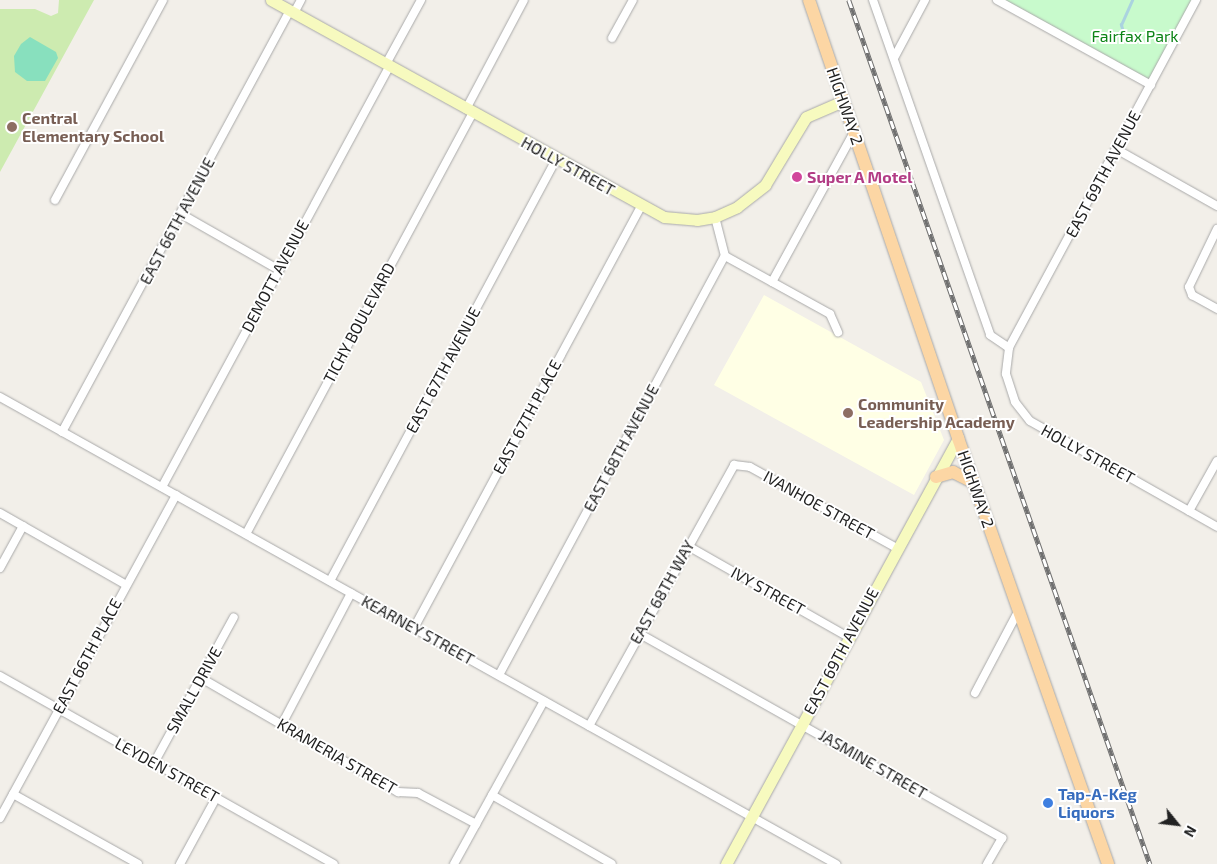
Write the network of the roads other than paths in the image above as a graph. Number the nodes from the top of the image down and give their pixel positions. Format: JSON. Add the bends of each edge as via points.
{"nodes":[{"id":1,"x":163,"y":0,"type":"edge"},
{"id":2,"x":271,"y":0,"type":"edge"},
{"id":3,"x":302,"y":0,"type":"edge"},
{"id":4,"x":421,"y":0,"type":"edge"},
{"id":5,"x":524,"y":0,"type":"edge"},
{"id":6,"x":633,"y":0,"type":"edge"},
{"id":7,"x":809,"y":0,"type":"edge"},
{"id":8,"x":873,"y":0,"type":"edge"},
{"id":9,"x":925,"y":0,"type":"edge"},
{"id":10,"x":997,"y":0,"type":"edge"},
{"id":11,"x":1196,"y":0,"type":"edge"},
{"id":12,"x":292,"y":12,"type":"junction"},
{"id":13,"x":612,"y":38,"type":"dead end"},
{"id":14,"x":894,"y":58,"type":"junction"},
{"id":15,"x":388,"y":65,"type":"junction"},
{"id":16,"x":1151,"y":85,"type":"junction"},
{"id":17,"x":843,"y":101,"type":"junction"},
{"id":18,"x":469,"y":111,"type":"junction"},
{"id":19,"x":854,"y":132,"type":"junction"},
{"id":20,"x":1116,"y":149,"type":"junction"},
{"id":21,"x":556,"y":159,"type":"junction"},
{"id":22,"x":55,"y":200,"type":"dead end"},
{"id":23,"x":641,"y":206,"type":"junction"},
{"id":24,"x":1217,"y":206,"type":"edge"},
{"id":25,"x":181,"y":214,"type":"junction"},
{"id":26,"x":715,"y":218,"type":"junction"},
{"id":27,"x":1217,"y":229,"type":"edge"},
{"id":28,"x":725,"y":256,"type":"junction"},
{"id":29,"x":279,"y":270,"type":"junction"},
{"id":30,"x":772,"y":282,"type":"junction"},
{"id":31,"x":1217,"y":309,"type":"edge"},
{"id":32,"x":838,"y":332,"type":"dead end"},
{"id":33,"x":1009,"y":348,"type":"junction"},
{"id":34,"x":0,"y":397,"type":"edge"},
{"id":35,"x":62,"y":432,"type":"junction"},
{"id":36,"x":958,"y":438,"type":"junction"},
{"id":37,"x":1217,"y":461,"type":"edge"},
{"id":38,"x":740,"y":464,"type":"joint"},
{"id":39,"x":936,"y":477,"type":"junction"},
{"id":40,"x":973,"y":482,"type":"junction"},
{"id":41,"x":162,"y":487,"type":"junction"},
{"id":42,"x":176,"y":495,"type":"junction"},
{"id":43,"x":1189,"y":511,"type":"junction"},
{"id":44,"x":0,"y":513,"type":"edge"},
{"id":45,"x":23,"y":526,"type":"junction"},
{"id":46,"x":1217,"y":527,"type":"edge"},
{"id":47,"x":246,"y":534,"type":"junction"},
{"id":48,"x":688,"y":546,"type":"junction"},
{"id":49,"x":897,"y":548,"type":"junction"},
{"id":50,"x":0,"y":568,"type":"edge"},
{"id":51,"x":330,"y":581,"type":"junction"},
{"id":52,"x":126,"y":585,"type":"junction"},
{"id":53,"x":351,"y":593,"type":"junction"},
{"id":54,"x":1019,"y":610,"type":"junction"},
{"id":55,"x":234,"y":617,"type":"dead end"},
{"id":56,"x":414,"y":628,"type":"junction"},
{"id":57,"x":640,"y":634,"type":"junction"},
{"id":58,"x":848,"y":637,"type":"junction"},
{"id":59,"x":0,"y":676,"type":"edge"},
{"id":60,"x":498,"y":676,"type":"junction"},
{"id":61,"x":201,"y":678,"type":"junction"},
{"id":62,"x":975,"y":693,"type":"dead end"},
{"id":63,"x":544,"y":701,"type":"junction"},
{"id":64,"x":58,"y":709,"type":"junction"},
{"id":65,"x":282,"y":724,"type":"junction"},
{"id":66,"x":802,"y":724,"type":"junction"},
{"id":67,"x":589,"y":726,"type":"junction"},
{"id":68,"x":154,"y":763,"type":"junction"},
{"id":69,"x":13,"y":794,"type":"junction"},
{"id":70,"x":492,"y":796,"type":"junction"},
{"id":71,"x":216,"y":798,"type":"junction"},
{"id":72,"x":751,"y":817,"type":"junction"},
{"id":73,"x":0,"y":818,"type":"edge"},
{"id":74,"x":476,"y":824,"type":"junction"},
{"id":75,"x":138,"y":864,"type":"edge"},
{"id":76,"x":180,"y":864,"type":"edge"},
{"id":77,"x":334,"y":864,"type":"edge"},
{"id":78,"x":454,"y":864,"type":"edge"},
{"id":79,"x":612,"y":864,"type":"edge"},
{"id":80,"x":726,"y":864,"type":"edge"},
{"id":81,"x":836,"y":864,"type":"edge"},
{"id":82,"x":987,"y":864,"type":"edge"},
{"id":83,"x":1108,"y":864,"type":"edge"}],
"edges":[{"from":1,"to":22,"type":"street"},
{"from":2,"to":12,"type":"street","name":"HOLLY STREET"},
{"from":3,"to":12,"type":"street","name":"EAST 66TH AVENUE"},
{"from":4,"to":15,"type":"street"},
{"from":5,"to":18,"type":"street"},
{"from":6,"to":13,"type":"street"},
{"from":7,"to":17,"type":"main road","name":"HIGHWAY 2"},
{"from":8,"to":14,"type":"street"},
{"from":9,"to":14,"type":"street"},
{"from":10,"to":16,"type":"street"},
{"from":11,"to":16,"type":"street","name":"EAST 69TH AVENUE"},
{"from":12,"to":15,"type":"street","name":"HOLLY STREET"},
{"from":12,"to":25,"type":"street","name":"EAST 66TH AVENUE"},
{"from":14,"to":33,"type":"street","via":[[990,335]]},
{"from":15,"to":18,"type":"street","name":"HOLLY STREET"},
{"from":15,"to":29,"type":"street","name":"DEMOTT AVENUE"},
{"from":16,"to":20,"type":"street","name":"EAST 69TH AVENUE"},
{"from":17,"to":19,"type":"main road","name":"HIGHWAY 2"},
{"from":17,"to":26,"type":"street","name":"HOLLY STREET","via":[[806,118],[765,185],[738,207]]},
{"from":18,"to":21,"type":"street","name":"HOLLY STREET"},
{"from":18,"to":47,"type":"street","name":"TICHY BOULEVARD"},
{"from":19,"to":30,"type":"street"},
{"from":19,"to":36,"type":"main road","name":"HIGHWAY 2"},
{"from":20,"to":24,"type":"street"},
{"from":20,"to":33,"type":"street","name":"EAST 69TH AVENUE"},
{"from":21,"to":23,"type":"street","name":"HOLLY STREET"},
{"from":21,"to":51,"type":"street","name":"EAST 67TH AVENUE"},
{"from":23,"to":26,"type":"street","name":"HOLLY STREET","via":[[669,218]]},
{"from":23,"to":56,"type":"street","name":"EAST 67TH PLACE"},
{"from":25,"to":29,"type":"street"},
{"from":25,"to":35,"type":"street","name":"EAST 66TH AVENUE"},
{"from":26,"to":28,"type":"street"},
{"from":27,"to":31,"type":"street","via":[[1189,287],[1192,295]]},
{"from":28,"to":30,"type":"street"},
{"from":28,"to":60,"type":"street","name":"EAST 68TH AVENUE"},
{"from":29,"to":41,"type":"street","name":"DEMOTT AVENUE"},
{"from":30,"to":32,"type":"street","via":[[830,314]]},
{"from":33,"to":43,"type":"street","name":"HOLLY STREET","via":[[1006,368],[1009,386],[1030,421]]},
{"from":34,"to":35,"type":"street","name":"KEARNEY STREET"},
{"from":35,"to":41,"type":"street","name":"KEARNEY STREET"},
{"from":36,"to":39,"type":"street","name":"EAST 69TH AVENUE"},
{"from":36,"to":40,"type":"main road","name":"HIGHWAY 2"},
{"from":37,"to":43,"type":"street"},
{"from":38,"to":48,"type":"street","name":"EAST 68TH WAY","via":[[731,467]]},
{"from":38,"to":49,"type":"street","name":"IVANHOE STREET"},
{"from":39,"to":40,"type":"main road","via":[[952,472]]},
{"from":39,"to":49,"type":"street","name":"EAST 69TH AVENUE"},
{"from":40,"to":54,"type":"main road","name":"HIGHWAY 2"},
{"from":41,"to":42,"type":"street","name":"KEARNEY STREET"},
{"from":42,"to":47,"type":"street","name":"KEARNEY STREET"},
{"from":42,"to":52,"type":"street","name":"EAST 66TH PLACE"},
{"from":43,"to":46,"type":"street","name":"HOLLY STREET"},
{"from":44,"to":45,"type":"street"},
{"from":45,"to":50,"type":"street"},
{"from":45,"to":52,"type":"street"},
{"from":47,"to":51,"type":"street","name":"KEARNEY STREET"},
{"from":48,"to":57,"type":"street","name":"EAST 68TH WAY"},
{"from":48,"to":58,"type":"street","name":"IVY STREET"},
{"from":49,"to":58,"type":"street","name":"EAST 69TH AVENUE"},
{"from":51,"to":53,"type":"street","name":"KEARNEY STREET"},
{"from":52,"to":64,"type":"street","name":"EAST 66TH PLACE"},
{"from":53,"to":56,"type":"street","name":"KEARNEY STREET"},
{"from":53,"to":65,"type":"street"},
{"from":54,"to":62,"type":"street"},
{"from":54,"to":83,"type":"main road","name":"HIGHWAY 2"},
{"from":55,"to":61,"type":"street","name":"SMALL DRIVE"},
{"from":56,"to":60,"type":"street","name":"KEARNEY STREET"},
{"from":57,"to":66,"type":"street","name":"JASMINE STREET"},
{"from":57,"to":67,"type":"street","name":"EAST 68TH WAY"},
{"from":58,"to":66,"type":"street","name":"EAST 69TH AVENUE"},
{"from":59,"to":64,"type":"street","name":"LEYDEN STREET"},
{"from":60,"to":63,"type":"street","name":"KEARNEY STREET"},
{"from":61,"to":65,"type":"street","name":"KRAMERIA STREET"},
{"from":61,"to":68,"type":"street","name":"SMALL DRIVE"},
{"from":63,"to":67,"type":"street","name":"KEARNEY STREET"},
{"from":63,"to":70,"type":"street"},
{"from":64,"to":68,"type":"street","name":"LEYDEN STREET"},
{"from":64,"to":69,"type":"street","name":"EAST 66TH PLACE"},
{"from":65,"to":74,"type":"street","name":"KRAMERIA STREET","via":[[398,792],[418,793]]},
{"from":66,"to":72,"type":"street","name":"EAST 69TH AVENUE"},
{"from":66,"to":82,"type":"street","name":"JASMINE STREET","via":[[1002,838]]},
{"from":67,"to":72,"type":"street","name":"KEARNEY STREET"},
{"from":68,"to":71,"type":"street","name":"LEYDEN STREET"},
{"from":69,"to":73,"type":"street","name":"EAST 66TH PLACE"},
{"from":69,"to":75,"type":"street"},
{"from":70,"to":74,"type":"street"},
{"from":70,"to":79,"type":"street"},
{"from":71,"to":76,"type":"street"},
{"from":71,"to":77,"type":"street","name":"LEYDEN STREET"},
{"from":72,"to":80,"type":"street","name":"EAST 69TH AVENUE"},
{"from":72,"to":81,"type":"street","name":"KEARNEY STREET"},
{"from":74,"to":78,"type":"street"}]}
